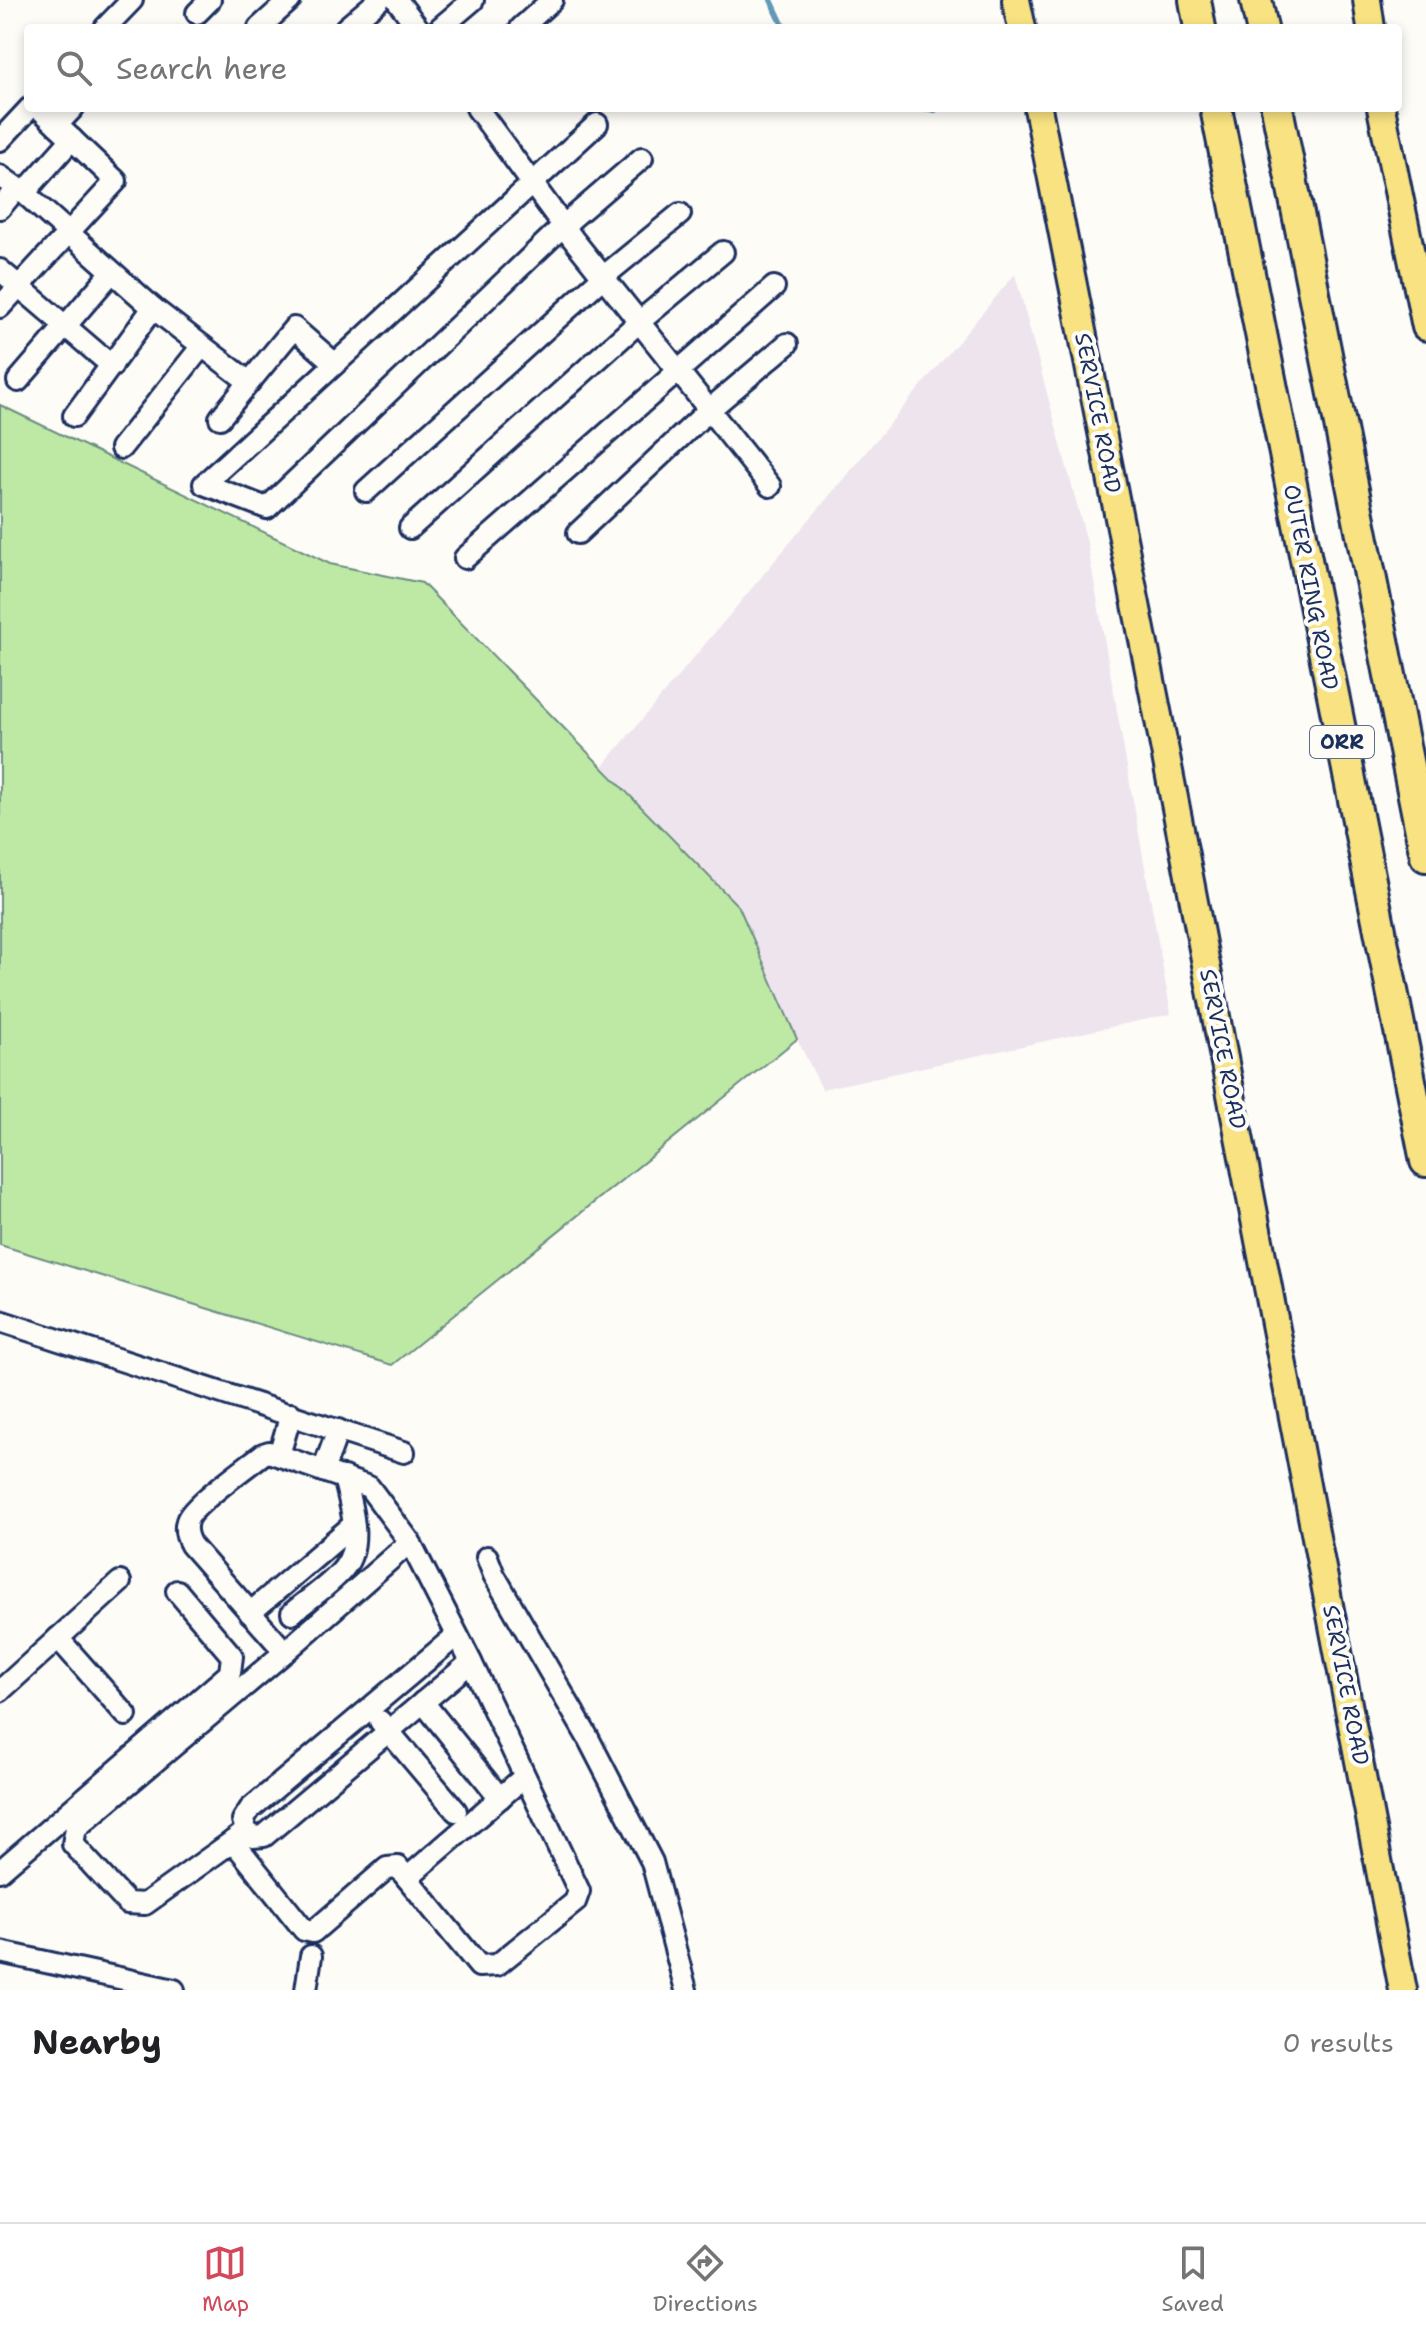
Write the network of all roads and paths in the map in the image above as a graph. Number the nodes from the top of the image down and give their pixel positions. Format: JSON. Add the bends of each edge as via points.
{"nodes":[{"id":1,"x":132,"y":0,"type":"edge"},
{"id":2,"x":290,"y":0,"type":"edge"},
{"id":3,"x":379,"y":0,"type":"edge"},
{"id":4,"x":397,"y":0,"type":"edge"},
{"id":5,"x":473,"y":0,"type":"edge"},
{"id":6,"x":552,"y":0,"type":"edge"},
{"id":7,"x":1016,"y":0,"type":"edge"},
{"id":8,"x":1195,"y":0,"type":"edge"},
{"id":9,"x":1256,"y":0,"type":"edge"},
{"id":10,"x":1367,"y":0,"type":"edge"},
{"id":11,"x":109,"y":24,"type":"edge"},
{"id":12,"x":263,"y":24,"type":"edge"},
{"id":13,"x":351,"y":24,"type":"edge"},
{"id":14,"x":415,"y":24,"type":"edge"},
{"id":15,"x":445,"y":24,"type":"edge"},
{"id":16,"x":525,"y":24,"type":"edge"},
{"id":17,"x":1021,"y":24,"type":"edge"},
{"id":18,"x":1199,"y":24,"type":"edge"},
{"id":19,"x":1261,"y":24,"type":"edge"},
{"id":20,"x":1370,"y":24,"type":"edge"},
{"id":21,"x":26,"y":112,"type":"edge"},
{"id":22,"x":43,"y":112,"type":"edge"},
{"id":23,"x":72,"y":112,"type":"edge"},
{"id":24,"x":480,"y":112,"type":"edge"},
{"id":25,"x":1039,"y":112,"type":"edge"},
{"id":26,"x":1217,"y":112,"type":"edge"},
{"id":27,"x":1278,"y":112,"type":"edge"},
{"id":28,"x":1382,"y":112,"type":"edge"},
{"id":29,"x":597,"y":124,"type":"dead end"},
{"id":30,"x":65,"y":132,"type":"junction"},
{"id":31,"x":0,"y":140,"type":"edge"},
{"id":32,"x":642,"y":158,"type":"dead end"},
{"id":33,"x":531,"y":182,"type":"junction"},
{"id":34,"x":13,"y":186,"type":"edge"},
{"id":35,"x":0,"y":208,"type":"edge"},
{"id":36,"x":680,"y":214,"type":"dead end"},
{"id":37,"x":563,"y":226,"type":"junction"},
{"id":38,"x":67,"y":233,"type":"junction"},
{"id":39,"x":723,"y":252,"type":"dead end"},
{"id":40,"x":0,"y":270,"type":"edge"},
{"id":41,"x":112,"y":272,"type":"junction"},
{"id":42,"x":603,"y":277,"type":"junction"},
{"id":43,"x":17,"y":287,"type":"junction"},
{"id":44,"x":774,"y":287,"type":"dead end"},
{"id":45,"x":0,"y":307,"type":"edge"},
{"id":46,"x":153,"y":308,"type":"junction"},
{"id":47,"x":639,"y":322,"type":"junction"},
{"id":48,"x":65,"y":327,"type":"junction"},
{"id":49,"x":1426,"y":327,"type":"edge"},
{"id":50,"x":787,"y":344,"type":"dead end"},
{"id":51,"x":202,"y":346,"type":"junction"},
{"id":52,"x":334,"y":363,"type":"junction"},
{"id":53,"x":112,"y":366,"type":"junction"},
{"id":54,"x":679,"y":372,"type":"junction"},
{"id":55,"x":18,"y":381,"type":"dead end"},
{"id":56,"x":249,"y":382,"type":"junction"},
{"id":57,"x":709,"y":410,"type":"junction"},
{"id":58,"x":74,"y":416,"type":"dead end"},
{"id":59,"x":220,"y":418,"type":"dead end"},
{"id":60,"x":121,"y":448,"type":"dead end"},
{"id":61,"x":770,"y":486,"type":"dead end"},
{"id":62,"x":366,"y":491,"type":"dead end"},
{"id":63,"x":410,"y":528,"type":"dead end"},
{"id":64,"x":578,"y":533,"type":"dead end"},
{"id":65,"x":465,"y":558,"type":"dead end"},
{"id":66,"x":1426,"y":856,"type":"edge"},
{"id":67,"x":1426,"y":1161,"type":"edge"},
{"id":68,"x":0,"y":1321,"type":"edge"},
{"id":69,"x":291,"y":1414,"type":"junction"},
{"id":70,"x":338,"y":1430,"type":"junction"},
{"id":71,"x":404,"y":1452,"type":"dead end"},
{"id":72,"x":279,"y":1455,"type":"junction"},
{"id":73,"x":323,"y":1471,"type":"junction"},
{"id":74,"x":344,"y":1477,"type":"junction"},
{"id":75,"x":353,"y":1525,"type":"junction"},
{"id":76,"x":410,"y":1542,"type":"junction"},
{"id":77,"x":487,"y":1557,"type":"dead end"},
{"id":78,"x":120,"y":1582,"type":"dead end"},
{"id":79,"x":177,"y":1591,"type":"dead end"},
{"id":80,"x":250,"y":1613,"type":"junction"},
{"id":81,"x":292,"y":1613,"type":"dead end"},
{"id":82,"x":457,"y":1635,"type":"junction"},
{"id":83,"x":58,"y":1638,"type":"junction"},
{"id":84,"x":285,"y":1652,"type":"junction"},
{"id":85,"x":471,"y":1662,"type":"junction"},
{"id":86,"x":0,"y":1691,"type":"edge"},
{"id":87,"x":423,"y":1702,"type":"junction"},
{"id":88,"x":369,"y":1709,"type":"junction"},
{"id":89,"x":126,"y":1715,"type":"dead end"},
{"id":90,"x":389,"y":1731,"type":"junction"},
{"id":91,"x":524,"y":1777,"type":"junction"},
{"id":92,"x":500,"y":1798,"type":"junction"},
{"id":93,"x":456,"y":1811,"type":"dead end"},
{"id":94,"x":240,"y":1836,"type":"junction"},
{"id":95,"x":2,"y":1867,"type":"edge"},
{"id":96,"x":407,"y":1878,"type":"junction"},
{"id":97,"x":0,"y":1952,"type":"edge"},
{"id":98,"x":311,"y":1956,"type":"dead end"},
{"id":99,"x":174,"y":1990,"type":"edge"},
{"id":100,"x":306,"y":1990,"type":"edge"},
{"id":101,"x":686,"y":1990,"type":"edge"},
{"id":102,"x":1403,"y":1990,"type":"edge"}],
"edges":[{"from":1,"to":11,"type":"street"},
{"from":2,"to":12,"type":"street"},
{"from":3,"to":13,"type":"street"},
{"from":4,"to":14,"type":"street"},
{"from":5,"to":15,"type":"street"},
{"from":6,"to":16,"type":"street"},
{"from":7,"to":17,"type":"main road"},
{"from":8,"to":18,"type":"highway"},
{"from":9,"to":19,"type":"highway"},
{"from":10,"to":20,"type":"main road"},
{"from":21,"to":31,"type":"street"},
{"from":22,"to":30,"type":"street"},
{"from":23,"to":30,"type":"street"},
{"from":24,"to":33,"type":"street"},
{"from":25,"to":102,"type":"main road","name":"SERVICE ROAD"},
{"from":26,"to":67,"type":"highway","name":"OUTER RING ROAD","number":"ORR"},
{"from":27,"to":66,"type":"highway","number":"ORR"},
{"from":28,"to":49,"type":"main road"},
{"from":29,"to":33,"type":"street"},
{"from":30,"to":34,"type":"street"},
{"from":30,"to":38,"type":"street","via":[[116,181]]},
{"from":32,"to":37,"type":"street"},
{"from":33,"to":37,"type":"street"},
{"from":33,"to":52,"type":"street"},
{"from":34,"to":35,"type":"street"},
{"from":34,"to":38,"type":"street"},
{"from":36,"to":42,"type":"street"},
{"from":37,"to":42,"type":"street"},
{"from":37,"to":52,"type":"street","via":[[267,508],[204,484]]},
{"from":38,"to":41,"type":"street"},
{"from":38,"to":43,"type":"street"},
{"from":39,"to":47,"type":"street"},
{"from":40,"to":43,"type":"street"},
{"from":41,"to":46,"type":"street"},
{"from":41,"to":48,"type":"street"},
{"from":42,"to":47,"type":"street"},
{"from":42,"to":62,"type":"street"},
{"from":43,"to":45,"type":"street"},
{"from":43,"to":48,"type":"street"},
{"from":44,"to":54,"type":"street"},
{"from":46,"to":51,"type":"street"},
{"from":46,"to":53,"type":"street"},
{"from":47,"to":54,"type":"street"},
{"from":47,"to":63,"type":"street"},
{"from":48,"to":53,"type":"street"},
{"from":48,"to":55,"type":"street"},
{"from":50,"to":57,"type":"street"},
{"from":51,"to":56,"type":"street"},
{"from":51,"to":60,"type":"street"},
{"from":52,"to":56,"type":"street","via":[[294,328]]},
{"from":53,"to":58,"type":"street"},
{"from":54,"to":57,"type":"street"},
{"from":54,"to":65,"type":"street"},
{"from":56,"to":59,"type":"street"},
{"from":57,"to":61,"type":"street"},
{"from":57,"to":64,"type":"street"},
{"from":68,"to":69,"type":"street"},
{"from":69,"to":70,"type":"street"},
{"from":69,"to":72,"type":"street"},
{"from":70,"to":71,"type":"street"},
{"from":70,"to":73,"type":"street"},
{"from":72,"to":73,"type":"street"},
{"from":72,"to":80,"type":"street","via":[[263,1454],[194,1509],[186,1522],[191,1545]]},
{"from":73,"to":74,"type":"street"},
{"from":74,"to":75,"type":"street"},
{"from":74,"to":76,"type":"street","via":[[369,1487]]},
{"from":75,"to":80,"type":"street"},
{"from":75,"to":81,"type":"street","via":[[344,1568]]},
{"from":76,"to":82,"type":"street"},
{"from":76,"to":84,"type":"street"},
{"from":77,"to":101,"type":"street","via":[[652,1862]]},
{"from":78,"to":83,"type":"street"},
{"from":79,"to":95,"type":"street","via":[[232,1656],[230,1673]]},
{"from":80,"to":84,"type":"street"},
{"from":82,"to":85,"type":"street"},
{"from":82,"to":88,"type":"street"},
{"from":83,"to":86,"type":"street"},
{"from":83,"to":89,"type":"street"},
{"from":84,"to":94,"type":"street","via":[[76,1828],[73,1844],[127,1903],[145,1904]]},
{"from":85,"to":87,"type":"street"},
{"from":85,"to":91,"type":"street"},
{"from":87,"to":90,"type":"street"},
{"from":87,"to":92,"type":"street"},
{"from":88,"to":90,"type":"street"},
{"from":88,"to":94,"type":"street","via":[[250,1809]]},
{"from":90,"to":93,"type":"street"},
{"from":90,"to":94,"type":"street","via":[[264,1836]]},
{"from":91,"to":92,"type":"street"},
{"from":91,"to":96,"type":"street","via":[[579,1891],[575,1902],[497,1965],[479,1966]]},
{"from":92,"to":96,"type":"street"},
{"from":94,"to":96,"type":"street","via":[[304,1930],[313,1932],[387,1868],[398,1867]]},
{"from":97,"to":99,"type":"street"},
{"from":98,"to":100,"type":"street"}]}
